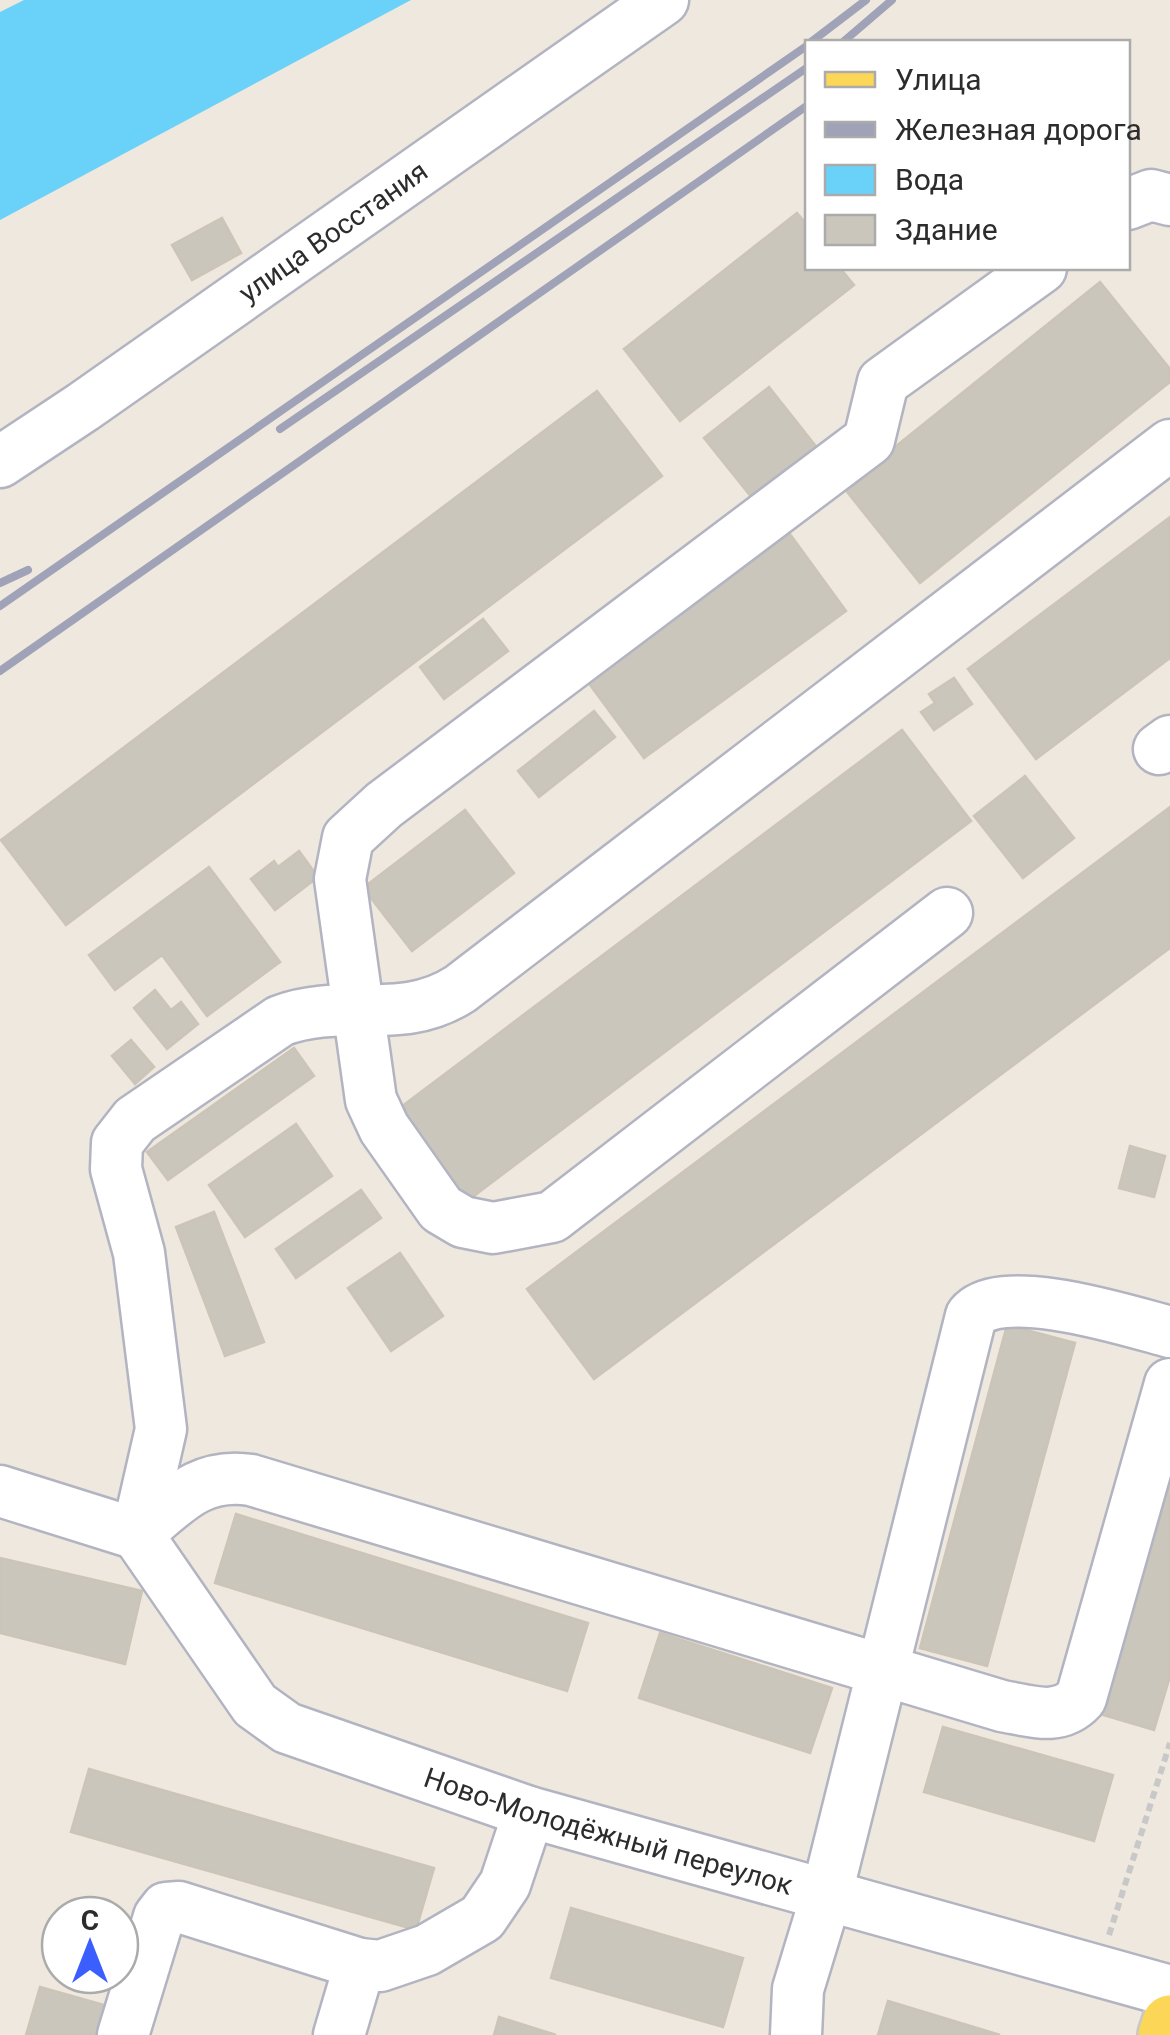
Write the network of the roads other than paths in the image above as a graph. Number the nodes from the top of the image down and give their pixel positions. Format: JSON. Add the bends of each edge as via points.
{"nodes":[{"id":1,"x":663,"y":0,"type":"edge"},
{"id":2,"x":1170,"y":199,"type":"edge"},
{"id":3,"x":1130,"y":203,"type":"edge"},
{"id":4,"x":1038,"y":270,"type":"edge"},
{"id":5,"x":1170,"y":445,"type":"edge"},
{"id":6,"x":0,"y":462,"type":"edge"},
{"id":7,"x":946,"y":913,"type":"dead end"},
{"id":8,"x":359,"y":1010,"type":"junction"},
{"id":9,"x":1170,"y":1332,"type":"edge"},
{"id":10,"x":1170,"y":1384,"type":"edge"},
{"id":11,"x":0,"y":1491,"type":"edge"},
{"id":12,"x":137,"y":1534,"type":"junction"},
{"id":13,"x":882,"y":1668,"type":"junction"},
{"id":14,"x":529,"y":1812,"type":"junction"},
{"id":15,"x":826,"y":1896,"type":"junction"},
{"id":16,"x":360,"y":1964,"type":"junction"},
{"id":17,"x":1170,"y":1991,"type":"edge"},
{"id":18,"x":1170,"y":2022,"type":"edge"},
{"id":19,"x":123,"y":2035,"type":"edge"},
{"id":20,"x":339,"y":2035,"type":"edge"},
{"id":21,"x":796,"y":2035,"type":"edge"},
{"id":22,"x":1166,"y":2035,"type":"edge"}],
"edges":[{"from":1,"to":6,"type":"street","name":"улица Восстания"},
{"from":2,"to":3,"type":"street","via":[[1151,195]]},
{"from":4,"to":8,"type":"street","via":[[883,382],[869,440],[348,838],[340,879]]},
{"from":5,"to":8,"type":"street","via":[[460,989],[407,1010]]},
{"from":7,"to":8,"type":"street","via":[[552,1217],[523,1224],[492,1228],[441,1209],[372,1100]]},
{"from":8,"to":12,"type":"street","via":[[303,1012],[280,1022],[135,1120],[116,1143],[116,1169],[139,1253],[161,1429]]},
{"from":9,"to":13,"type":"street","via":[[1068,1305],[986,1305],[970,1316]]},
{"from":10,"to":13,"type":"street","via":[[1081,1698],[1070,1710],[1047,1714],[1002,1706]]},
{"from":11,"to":12,"type":"street"},
{"from":12,"to":13,"type":"street","via":[[206,1481],[251,1480]]},
{"from":12,"to":14,"type":"street","name":"Ново-Молодёжный переулок","via":[[255,1705],[287,1728]]},
{"from":13,"to":15,"type":"street"},
{"from":14,"to":15,"type":"street","name":"Ново-Молодёжный переулок"},
{"from":14,"to":16,"type":"street","via":[[505,1884],[482,1918],[427,1950],[380,1966]]},
{"from":15,"to":17,"type":"street","name":"Ново-Молодёжный переулок"},
{"from":15,"to":21,"type":"street","via":[[798,1989]]},
{"from":16,"to":19,"type":"street","via":[[166,1908]]},
{"from":16,"to":20,"type":"street"},
{"from":18,"to":22,"type":"main road"}]}
